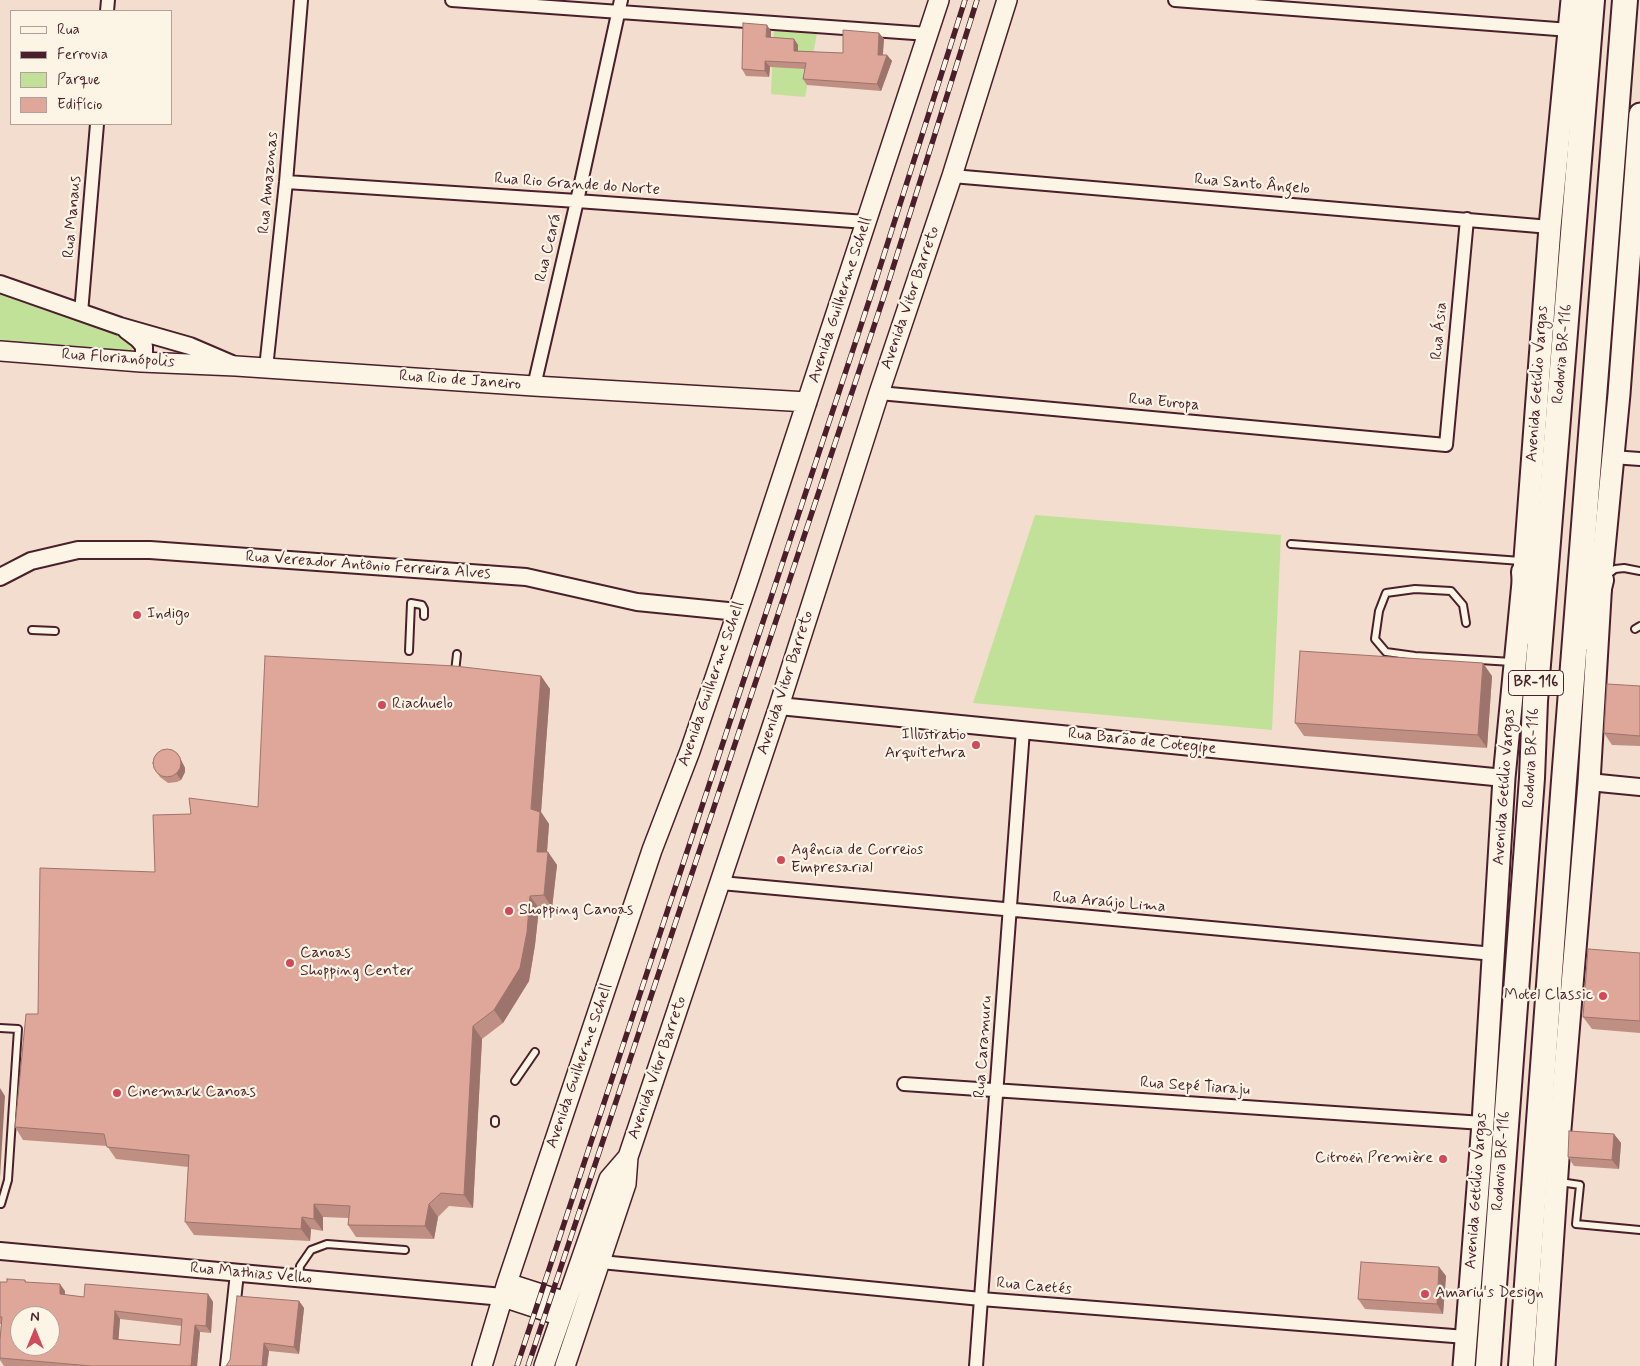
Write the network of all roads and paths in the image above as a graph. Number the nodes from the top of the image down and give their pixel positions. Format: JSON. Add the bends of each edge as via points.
{"nodes":[{"id":1,"x":301,"y":0,"type":"edge"},
{"id":2,"x":452,"y":0,"type":"edge"},
{"id":3,"x":939,"y":0,"type":"edge"},
{"id":4,"x":1007,"y":0,"type":"edge"},
{"id":5,"x":1175,"y":0,"type":"edge"},
{"id":6,"x":1572,"y":0,"type":"edge"},
{"id":7,"x":1592,"y":0,"type":"edge"},
{"id":8,"x":1625,"y":0,"type":"edge"},
{"id":9,"x":620,"y":6,"type":"edge"},
{"id":10,"x":1570,"y":30,"type":"junction"},
{"id":11,"x":928,"y":34,"type":"junction"},
{"id":12,"x":1640,"y":114,"type":"edge"},
{"id":13,"x":97,"y":125,"type":"edge"},
{"id":14,"x":952,"y":176,"type":"junction"},
{"id":15,"x":286,"y":182,"type":"junction"},
{"id":16,"x":577,"y":201,"type":"junction"},
{"id":17,"x":1467,"y":219,"type":"junction"},
{"id":18,"x":866,"y":222,"type":"junction"},
{"id":19,"x":1550,"y":227,"type":"junction"},
{"id":20,"x":1635,"y":235,"type":"edge"},
{"id":21,"x":0,"y":284,"type":"edge"},
{"id":22,"x":80,"y":313,"type":"junction"},
{"id":23,"x":120,"y":326,"type":"junction"},
{"id":24,"x":0,"y":351,"type":"edge"},
{"id":25,"x":142,"y":362,"type":"junction"},
{"id":26,"x":236,"y":366,"type":"junction"},
{"id":27,"x":266,"y":368,"type":"junction"},
{"id":28,"x":534,"y":386,"type":"junction"},
{"id":29,"x":879,"y":394,"type":"junction"},
{"id":30,"x":807,"y":402,"type":"junction"},
{"id":31,"x":1446,"y":445,"type":"joint"},
{"id":32,"x":1612,"y":457,"type":"junction"},
{"id":33,"x":1640,"y":459,"type":"edge"},
{"id":34,"x":1291,"y":544,"type":"dead end"},
{"id":35,"x":1524,"y":566,"type":"junction"},
{"id":36,"x":1640,"y":571,"type":"edge"},
{"id":37,"x":0,"y":578,"type":"edge"},
{"id":38,"x":1601,"y":580,"type":"junction"},
{"id":39,"x":738,"y":612,"type":"junction"},
{"id":40,"x":424,"y":616,"type":"dead end"},
{"id":41,"x":1466,"y":623,"type":"dead end"},
{"id":42,"x":32,"y":630,"type":"dead end"},
{"id":43,"x":55,"y":631,"type":"dead end"},
{"id":44,"x":409,"y":651,"type":"dead end"},
{"id":45,"x":456,"y":654,"type":"dead end"},
{"id":46,"x":1515,"y":662,"type":"junction"},
{"id":47,"x":455,"y":673,"type":"edge"},
{"id":48,"x":1535,"y":701,"type":"junction"},
{"id":49,"x":1570,"y":701,"type":"junction"},
{"id":50,"x":779,"y":706,"type":"junction"},
{"id":51,"x":1023,"y":730,"type":"junction"},
{"id":52,"x":1504,"y":778,"type":"junction"},
{"id":53,"x":1589,"y":782,"type":"junction"},
{"id":54,"x":1640,"y":787,"type":"edge"},
{"id":55,"x":721,"y":883,"type":"junction"},
{"id":56,"x":1011,"y":911,"type":"junction"},
{"id":57,"x":1494,"y":954,"type":"junction"},
{"id":58,"x":0,"y":1028,"type":"edge"},
{"id":59,"x":535,"y":1052,"type":"dead end"},
{"id":60,"x":515,"y":1081,"type":"dead end"},
{"id":61,"x":904,"y":1084,"type":"dead end"},
{"id":62,"x":997,"y":1090,"type":"junction"},
{"id":63,"x":1483,"y":1123,"type":"junction"},
{"id":64,"x":628,"y":1157,"type":"junction"},
{"id":65,"x":1556,"y":1181,"type":"junction"},
{"id":66,"x":1,"y":1204,"type":"edge"},
{"id":67,"x":1640,"y":1230,"type":"edge"},
{"id":68,"x":405,"y":1250,"type":"dead end"},
{"id":69,"x":0,"y":1251,"type":"edge"},
{"id":70,"x":601,"y":1262,"type":"junction"},
{"id":71,"x":237,"y":1273,"type":"junction"},
{"id":72,"x":298,"y":1278,"type":"junction"},
{"id":73,"x":505,"y":1290,"type":"junction"},
{"id":74,"x":981,"y":1299,"type":"junction"},
{"id":75,"x":564,"y":1309,"type":"junction"},
{"id":76,"x":1466,"y":1337,"type":"junction"},
{"id":77,"x":227,"y":1366,"type":"edge"},
{"id":78,"x":482,"y":1366,"type":"edge"},
{"id":79,"x":544,"y":1366,"type":"edge"},
{"id":80,"x":565,"y":1366,"type":"edge"},
{"id":81,"x":976,"y":1366,"type":"edge"},
{"id":82,"x":1464,"y":1366,"type":"edge"},
{"id":83,"x":1488,"y":1366,"type":"edge"},
{"id":84,"x":1521,"y":1366,"type":"edge"},
{"id":85,"x":1544,"y":1366,"type":"edge"}],
"edges":[{"from":1,"to":15,"type":"street","name":"Rua Amazonas"},
{"from":2,"to":9,"type":"street"},
{"from":3,"to":11,"type":"main road","name":"Avenida Guilherme Schell"},
{"from":4,"to":14,"type":"main road","name":"Avenida Vitor Barreto"},
{"from":5,"to":10,"type":"street"},
{"from":6,"to":10,"type":"main road","name":"Avenida Getúlio Vargas"},
{"from":7,"to":48,"type":"highway","name":"Rodovia BR-116","number":"BR-116"},
{"from":8,"to":49,"type":"highway","name":"Rodovia BR-116","number":"BR-116"},
{"from":9,"to":11,"type":"street"},
{"from":9,"to":16,"type":"street","name":"Rua Ceará"},
{"from":10,"to":19,"type":"main road","name":"Avenida Getúlio Vargas"},
{"from":11,"to":18,"type":"main road","name":"Avenida Guilherme Schell"},
{"from":12,"to":20,"type":"main road"},
{"from":13,"to":22,"type":"street","name":"Rua Manaus"},
{"from":14,"to":17,"type":"street","name":"Rua Santo Ângelo"},
{"from":14,"to":29,"type":"main road","name":"Avenida Vitor Barreto"},
{"from":15,"to":16,"type":"street","name":"Rua Rio Grande do Norte"},
{"from":15,"to":27,"type":"street","name":"Rua Amazonas"},
{"from":16,"to":18,"type":"street","name":"Rua Rio Grande do Norte"},
{"from":16,"to":28,"type":"street","name":"Rua Ceará"},
{"from":17,"to":19,"type":"street","name":"Rua Santo Ângelo"},
{"from":17,"to":31,"type":"street","name":"Rua Ásia"},
{"from":18,"to":30,"type":"main road","name":"Avenida Guilherme Schell"},
{"from":19,"to":35,"type":"main road","name":"Avenida Getúlio Vargas"},
{"from":20,"to":32,"type":"main road"},
{"from":21,"to":22,"type":"street","name":"Rua Rio de Janeiro"},
{"from":22,"to":23,"type":"street","name":"Rua Rio de Janeiro"},
{"from":23,"to":25,"type":"street","name":"Rua Rio de Janeiro","via":[[144,346]]},
{"from":23,"to":26,"type":"street","name":"Rua Rio de Janeiro","via":[[190,346]]},
{"from":24,"to":25,"type":"main road","name":"Rua Florianópolis"},
{"from":25,"to":26,"type":"main road","name":"Rua Florianópolis"},
{"from":26,"to":27,"type":"main road","name":"Rua Rio de Janeiro"},
{"from":27,"to":28,"type":"main road","name":"Rua Rio de Janeiro"},
{"from":28,"to":30,"type":"main road","name":"Rua Rio de Janeiro"},
{"from":29,"to":31,"type":"street","name":"Rua Europa"},
{"from":29,"to":50,"type":"main road","name":"Avenida Vitor Barreto"},
{"from":30,"to":39,"type":"main road","name":"Avenida Guilherme Schell"},
{"from":32,"to":33,"type":"street"},
{"from":32,"to":38,"type":"main road"},
{"from":34,"to":35,"type":"lane"},
{"from":35,"to":46,"type":"main road","name":"Avenida Getúlio Vargas"},
{"from":35,"to":48,"type":"highway","number":"BR-116"},
{"from":36,"to":38,"type":"lane","via":[[1615,569]]},
{"from":37,"to":39,"type":"street","name":"Rua Vereador Antônio Ferreira Alves","via":[[31,561],[78,550],[150,550],[526,577],[637,602]]},
{"from":38,"to":49,"type":"highway","number":"BR-116"},
{"from":38,"to":53,"type":"main road"},
{"from":39,"to":73,"type":"main road","name":"Avenida Guilherme Schell","via":[[652,850]]},
{"from":40,"to":44,"type":"lane","via":[[422,605],[411,603]]},
{"from":41,"to":46,"type":"lane","via":[[1463,605],[1451,591],[1415,589],[1386,593],[1379,611],[1375,639],[1386,652]]},
{"from":42,"to":43,"type":"lane"},
{"from":45,"to":47,"type":"lane"},
{"from":46,"to":52,"type":"main road","name":"Avenida Getúlio Vargas"},
{"from":48,"to":83,"type":"highway","name":"Rodovia BR-116","number":"BR-116"},
{"from":49,"to":84,"type":"highway","name":"Rodovia BR-116","number":"BR-116"},
{"from":50,"to":51,"type":"street","name":"Rua Barão de Cotegipe"},
{"from":50,"to":55,"type":"main road","name":"Avenida Vitor Barreto"},
{"from":51,"to":52,"type":"street","name":"Rua Barão de Cotegipe"},
{"from":51,"to":56,"type":"street","name":"Rua Caramuru"},
{"from":52,"to":57,"type":"main road","name":"Avenida Getúlio Vargas"},
{"from":53,"to":54,"type":"street"},
{"from":53,"to":65,"type":"main road"},
{"from":55,"to":56,"type":"street","name":"Rua Araújo Lima"},
{"from":55,"to":64,"type":"main road","name":"Avenida Vitor Barreto"},
{"from":56,"to":57,"type":"street","name":"Rua Araújo Lima"},
{"from":56,"to":62,"type":"street","name":"Rua Caramuru"},
{"from":57,"to":63,"type":"main road","name":"Avenida Getúlio Vargas"},
{"from":58,"to":66,"type":"lane","via":[[18,1029],[8,1180]]},
{"from":59,"to":60,"type":"lane"},
{"from":61,"to":62,"type":"street","name":"Rua Sepé Tiaraju"},
{"from":62,"to":63,"type":"street","name":"Rua Sepé Tiaraju"},
{"from":62,"to":74,"type":"street","name":"Rua Caramuru"},
{"from":63,"to":76,"type":"main road","name":"Avenida Getúlio Vargas"},
{"from":64,"to":70,"type":"main road","name":"Avenida Vitor Barreto","via":[[626,1184]]},
{"from":64,"to":75,"type":"main road","via":[[609,1179]]},
{"from":65,"to":67,"type":"lane","via":[[1580,1185],[1576,1224]]},
{"from":65,"to":85,"type":"main road"},
{"from":68,"to":72,"type":"lane","via":[[327,1244],[312,1250],[300,1266]]},
{"from":69,"to":71,"type":"street","name":"Rua Mathias Velho"},
{"from":70,"to":74,"type":"street","name":"Rua Caetés"},
{"from":70,"to":80,"type":"main road","name":"Avenida Vitor Barreto"},
{"from":71,"to":72,"type":"street","name":"Rua Mathias Velho"},
{"from":71,"to":77,"type":"street"},
{"from":72,"to":73,"type":"street","name":"Rua Mathias Velho"},
{"from":73,"to":75,"type":"main road"},
{"from":73,"to":78,"type":"main road","name":"Avenida Guilherme Schell"},
{"from":74,"to":76,"type":"street","name":"Rua Caetés"},
{"from":74,"to":81,"type":"street","name":"Rua Caramuru"},
{"from":75,"to":79,"type":"main road"},
{"from":76,"to":82,"type":"main road","name":"Avenida Getúlio Vargas"}]}
